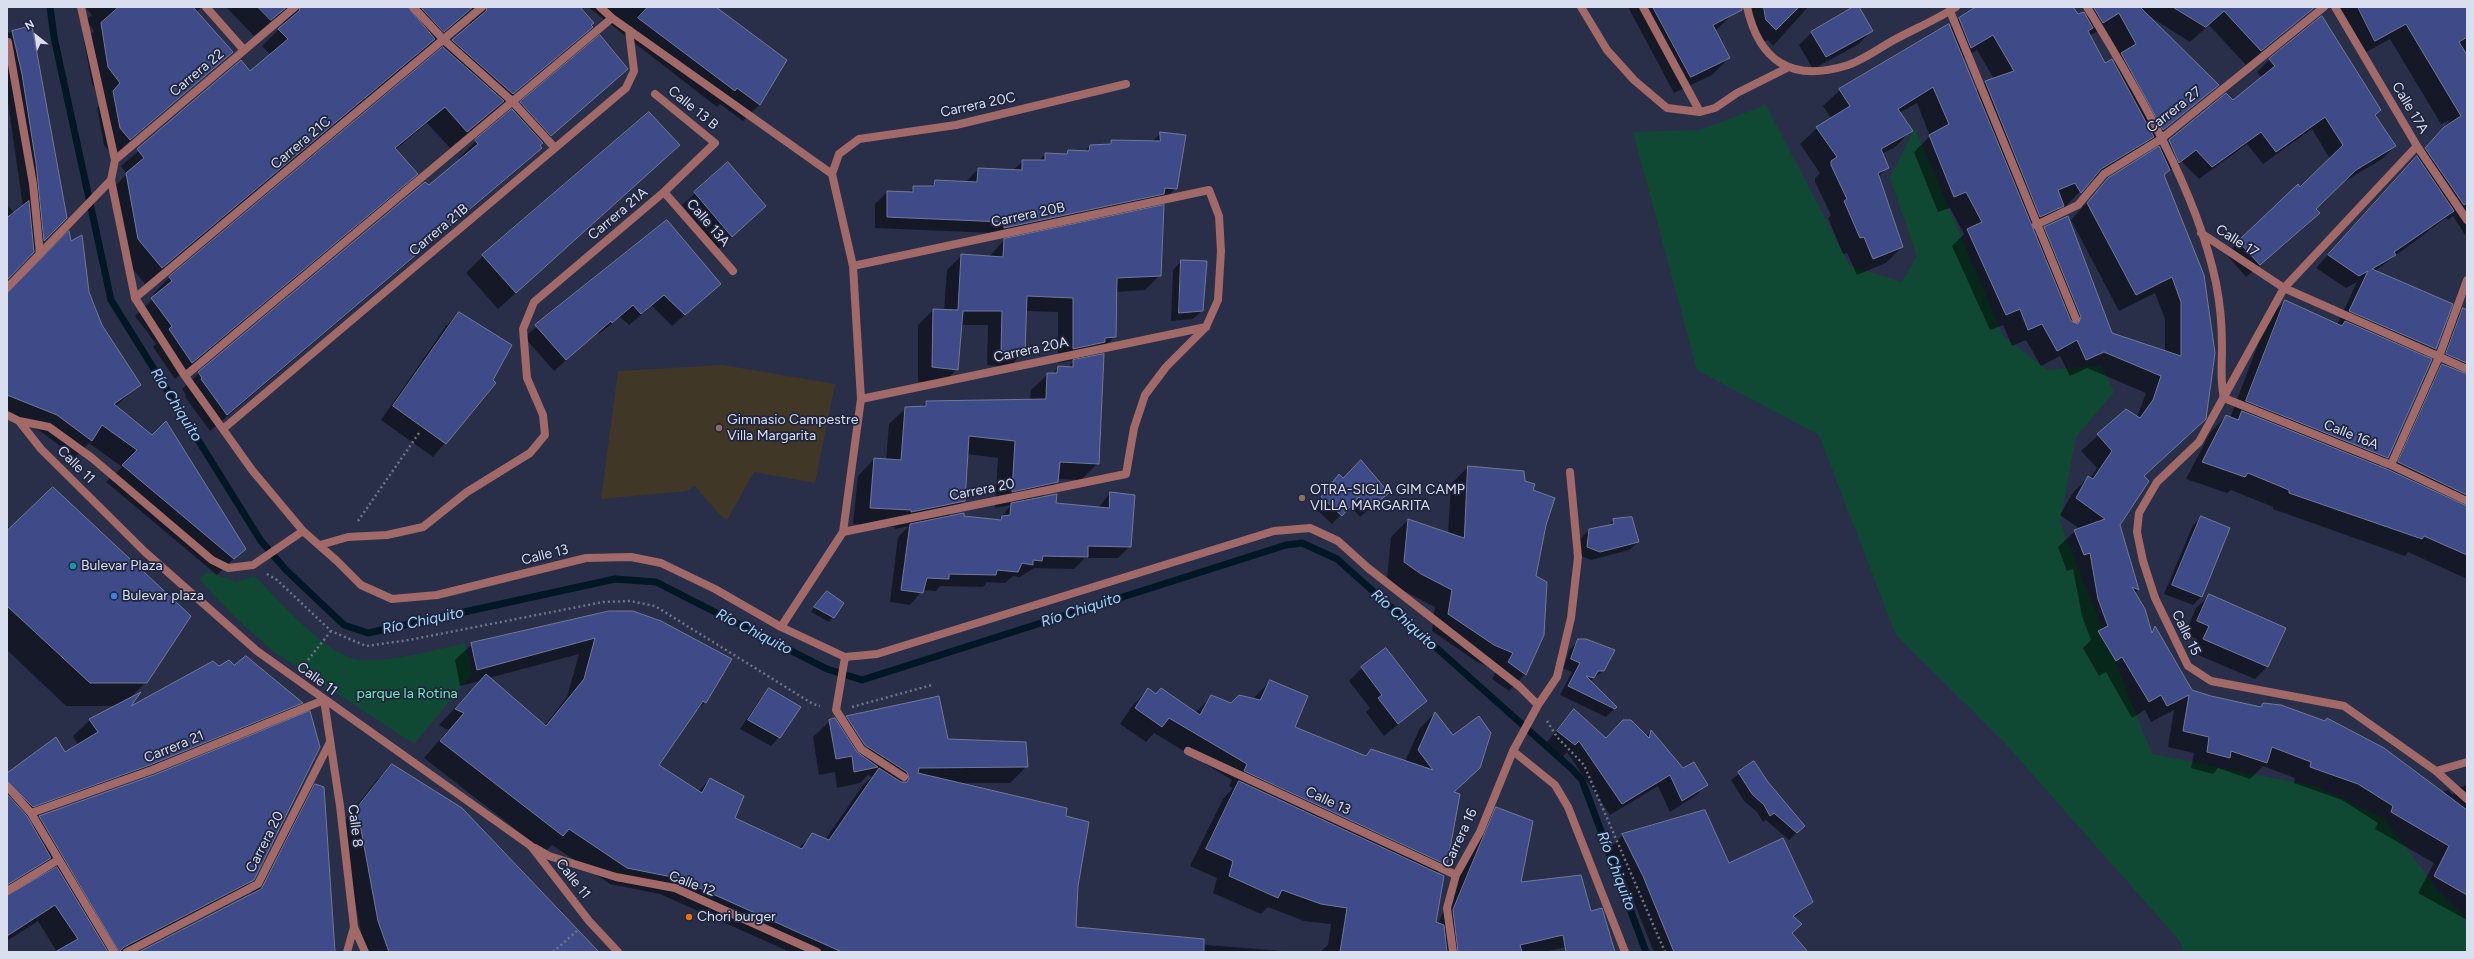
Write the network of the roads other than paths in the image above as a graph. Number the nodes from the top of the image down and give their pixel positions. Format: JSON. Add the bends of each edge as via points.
{"nodes":[{"id":1,"x":81,"y":7,"type":"edge"},
{"id":2,"x":206,"y":7,"type":"edge"},
{"id":3,"x":295,"y":7,"type":"edge"},
{"id":4,"x":413,"y":7,"type":"edge"},
{"id":5,"x":482,"y":7,"type":"edge"},
{"id":6,"x":600,"y":7,"type":"edge"},
{"id":7,"x":1581,"y":7,"type":"edge"},
{"id":8,"x":1643,"y":7,"type":"edge"},
{"id":9,"x":1747,"y":7,"type":"edge"},
{"id":10,"x":2087,"y":7,"type":"edge"},
{"id":11,"x":2324,"y":7,"type":"edge"},
{"id":12,"x":2335,"y":7,"type":"edge"},
{"id":13,"x":1953,"y":9,"type":"edge"},
{"id":14,"x":612,"y":18,"type":"junction"},
{"id":15,"x":629,"y":30,"type":"junction"},
{"id":16,"x":444,"y":40,"type":"junction"},
{"id":17,"x":8,"y":42,"type":"dead end"},
{"id":18,"x":244,"y":50,"type":"junction"},
{"id":19,"x":1787,"y":68,"type":"junction"},
{"id":20,"x":1126,"y":84,"type":"dead end"},
{"id":21,"x":655,"y":94,"type":"dead end"},
{"id":22,"x":512,"y":101,"type":"junction"},
{"id":23,"x":1700,"y":112,"type":"junction"},
{"id":24,"x":2161,"y":138,"type":"junction"},
{"id":25,"x":714,"y":143,"type":"joint"},
{"id":26,"x":2417,"y":146,"type":"junction"},
{"id":27,"x":555,"y":148,"type":"junction"},
{"id":28,"x":115,"y":160,"type":"junction"},
{"id":29,"x":832,"y":174,"type":"junction"},
{"id":30,"x":111,"y":180,"type":"junction"},
{"id":31,"x":664,"y":192,"type":"junction"},
{"id":32,"x":2467,"y":220,"type":"edge"},
{"id":33,"x":2036,"y":224,"type":"junction"},
{"id":34,"x":2201,"y":233,"type":"junction"},
{"id":35,"x":40,"y":254,"type":"junction"},
{"id":36,"x":853,"y":266,"type":"junction"},
{"id":37,"x":733,"y":271,"type":"dead end"},
{"id":38,"x":2467,"y":280,"type":"edge"},
{"id":39,"x":7,"y":288,"type":"edge"},
{"id":40,"x":2284,"y":288,"type":"junction"},
{"id":41,"x":135,"y":298,"type":"junction"},
{"id":42,"x":2076,"y":320,"type":"dead end"},
{"id":43,"x":1206,"y":327,"type":"junction"},
{"id":44,"x":2439,"y":357,"type":"junction"},
{"id":45,"x":2467,"y":369,"type":"edge"},
{"id":46,"x":185,"y":376,"type":"junction"},
{"id":47,"x":2224,"y":398,"type":"junction"},
{"id":48,"x":861,"y":399,"type":"junction"},
{"id":49,"x":7,"y":415,"type":"edge"},
{"id":50,"x":19,"y":421,"type":"junction"},
{"id":51,"x":222,"y":429,"type":"junction"},
{"id":52,"x":2392,"y":465,"type":"junction"},
{"id":53,"x":1570,"y":472,"type":"dead end"},
{"id":54,"x":2467,"y":501,"type":"edge"},
{"id":55,"x":303,"y":531,"type":"junction"},
{"id":56,"x":843,"y":532,"type":"junction"},
{"id":57,"x":320,"y":545,"type":"junction"},
{"id":58,"x":781,"y":627,"type":"junction"},
{"id":59,"x":845,"y":657,"type":"junction"},
{"id":60,"x":324,"y":700,"type":"junction"},
{"id":61,"x":1538,"y":705,"type":"junction"},
{"id":62,"x":329,"y":744,"type":"junction"},
{"id":63,"x":1188,"y":751,"type":"dead end"},
{"id":64,"x":1512,"y":751,"type":"junction"},
{"id":65,"x":2467,"y":762,"type":"edge"},
{"id":66,"x":2436,"y":771,"type":"junction"},
{"id":67,"x":904,"y":777,"type":"dead end"},
{"id":68,"x":7,"y":786,"type":"edge"},
{"id":69,"x":2467,"y":799,"type":"edge"},
{"id":70,"x":31,"y":813,"type":"junction"},
{"id":71,"x":531,"y":846,"type":"junction"},
{"id":72,"x":58,"y":860,"type":"junction"},
{"id":73,"x":1456,"y":875,"type":"junction"},
{"id":74,"x":7,"y":891,"type":"edge"},
{"id":75,"x":354,"y":927,"type":"junction"},
{"id":76,"x":114,"y":952,"type":"edge"},
{"id":77,"x":128,"y":952,"type":"edge"},
{"id":78,"x":347,"y":952,"type":"edge"},
{"id":79,"x":365,"y":952,"type":"edge"},
{"id":80,"x":618,"y":952,"type":"edge"},
{"id":81,"x":817,"y":952,"type":"edge"},
{"id":82,"x":1453,"y":952,"type":"edge"},
{"id":83,"x":1625,"y":952,"type":"edge"}],
"edges":[{"from":1,"to":28,"type":"street"},
{"from":2,"to":18,"type":"street"},
{"from":3,"to":18,"type":"street","name":"Carrera 22"},
{"from":4,"to":16,"type":"street"},
{"from":5,"to":16,"type":"street","name":"Carrera 21C"},
{"from":6,"to":14,"type":"street"},
{"from":7,"to":23,"type":"street","via":[[1607,50],[1634,80],[1668,108]]},
{"from":8,"to":23,"type":"street"},
{"from":9,"to":19,"type":"street","via":[[1758,39],[1772,58]]},
{"from":10,"to":24,"type":"street","name":"Calle 17","via":[[2118,57]]},
{"from":11,"to":24,"type":"street","name":"Carrera 27"},
{"from":12,"to":26,"type":"street","name":"Calle 17A"},
{"from":13,"to":19,"type":"street","via":[[1846,66],[1805,72]]},
{"from":13,"to":33,"type":"street"},
{"from":14,"to":15,"type":"street"},
{"from":14,"to":22,"type":"street"},
{"from":15,"to":27,"type":"street","name":"Carrera 21B","via":[[634,71],[626,88]]},
{"from":15,"to":29,"type":"street"},
{"from":16,"to":22,"type":"street"},
{"from":16,"to":41,"type":"street","name":"Carrera 21C"},
{"from":17,"to":35,"type":"street","via":[[33,184]]},
{"from":18,"to":28,"type":"street","name":"Carrera 22"},
{"from":19,"to":23,"type":"street","via":[[1737,93],[1715,108]]},
{"from":20,"to":29,"type":"street","name":"Carrera 20C","via":[[956,125],[859,139],[840,154]]},
{"from":21,"to":25,"type":"street","name":"Calle 13 B"},
{"from":22,"to":27,"type":"street"},
{"from":22,"to":46,"type":"street"},
{"from":24,"to":33,"type":"street","name":"Carrera 27","via":[[2104,174],[2078,205]]},
{"from":24,"to":34,"type":"street","name":"Calle 17"},
{"from":25,"to":31,"type":"street","name":"Carrera 21A"},
{"from":26,"to":32,"type":"street","name":"Calle 17A"},
{"from":26,"to":40,"type":"street","name":"Calle 15"},
{"from":27,"to":51,"type":"street","name":"Carrera 21B"},
{"from":28,"to":30,"type":"street"},
{"from":29,"to":36,"type":"street"},
{"from":30,"to":35,"type":"street"},
{"from":30,"to":41,"type":"street"},
{"from":31,"to":37,"type":"street","name":"Calle 13A"},
{"from":31,"to":57,"type":"street","name":"Carrera 21A","via":[[534,302],[523,329],[527,378],[543,415],[545,435],[530,453],[467,492],[423,526],[387,535],[348,537]]},
{"from":33,"to":42,"type":"street"},
{"from":34,"to":40,"type":"street","name":"Calle 17"},
{"from":34,"to":47,"type":"street","via":[[2216,284],[2222,339]]},
{"from":35,"to":39,"type":"street"},
{"from":36,"to":43,"type":"street","name":"Carrera 20B","via":[[1209,190],[1219,216],[1221,251],[1218,300]]},
{"from":36,"to":48,"type":"street"},
{"from":38,"to":44,"type":"street"},
{"from":40,"to":44,"type":"street","name":"Calle 17"},
{"from":40,"to":47,"type":"street","name":"Calle 15"},
{"from":41,"to":46,"type":"street","name":"Calle 13"},
{"from":43,"to":48,"type":"street","name":"Carrera 20A"},
{"from":43,"to":56,"type":"street","name":"Carrera 20","via":[[1166,367],[1145,395],[1134,428],[1126,474]]},
{"from":44,"to":45,"type":"street","name":"Calle 17"},
{"from":44,"to":52,"type":"street"},
{"from":46,"to":51,"type":"street","name":"Calle 13"},
{"from":47,"to":52,"type":"street","name":"Calle 16A"},
{"from":47,"to":66,"type":"street","name":"Calle 15","via":[[2199,442],[2157,482],[2139,513],[2137,532],[2143,561],[2155,598],[2188,666],[2211,681],[2344,706]]},
{"from":48,"to":56,"type":"street"},
{"from":49,"to":50,"type":"street","name":"Calle 11"},
{"from":50,"to":55,"type":"street","via":[[49,427],[92,458],[212,560],[228,568],[253,565]]},
{"from":50,"to":60,"type":"street","name":"Calle 11","via":[[41,449],[145,552],[257,651]]},
{"from":51,"to":55,"type":"street","name":"Calle 13","via":[[252,470]]},
{"from":52,"to":54,"type":"street","name":"Calle 16A"},
{"from":53,"to":61,"type":"street","name":"Carrera 16","via":[[1578,557],[1570,618],[1557,677]]},
{"from":55,"to":57,"type":"street","name":"Calle 13"},
{"from":56,"to":58,"type":"street"},
{"from":57,"to":58,"type":"street","name":"Calle 13","via":[[361,585],[392,599],[436,595],[586,558],[631,557],[661,563],[715,589]]},
{"from":58,"to":59,"type":"street","name":"Calle 13"},
{"from":59,"to":61,"type":"street","via":[[877,654],[1274,531],[1310,528],[1338,541],[1368,568],[1519,686]]},
{"from":59,"to":67,"type":"street","via":[[836,706],[861,749]]},
{"from":60,"to":62,"type":"street","name":"Calle 8"},
{"from":60,"to":70,"type":"street","name":"Carrera 21","via":[[152,770]]},
{"from":60,"to":71,"type":"street","name":"Calle 11"},
{"from":61,"to":64,"type":"street","name":"Carrera 16"},
{"from":62,"to":75,"type":"street","name":"Calle 8","via":[[340,806]]},
{"from":62,"to":77,"type":"street","name":"Carrera 20","via":[[258,884]]},
{"from":63,"to":73,"type":"street","name":"Calle 13"},
{"from":64,"to":73,"type":"street","name":"Carrera 16","via":[[1480,832]]},
{"from":64,"to":83,"type":"street","via":[[1555,785],[1568,807]]},
{"from":65,"to":66,"type":"street"},
{"from":66,"to":69,"type":"street","name":"Calle 15"},
{"from":68,"to":70,"type":"street"},
{"from":70,"to":72,"type":"street"},
{"from":71,"to":80,"type":"street","name":"Calle 11","via":[[589,921]]},
{"from":71,"to":81,"type":"street","name":"Calle 12","via":[[549,856],[616,877],[675,888]]},
{"from":72,"to":74,"type":"street"},
{"from":72,"to":76,"type":"street"},
{"from":73,"to":82,"type":"street","name":"Carrera 16","via":[[1447,908]]},
{"from":75,"to":78,"type":"street"},
{"from":75,"to":79,"type":"street","name":"Calle 8"}]}
